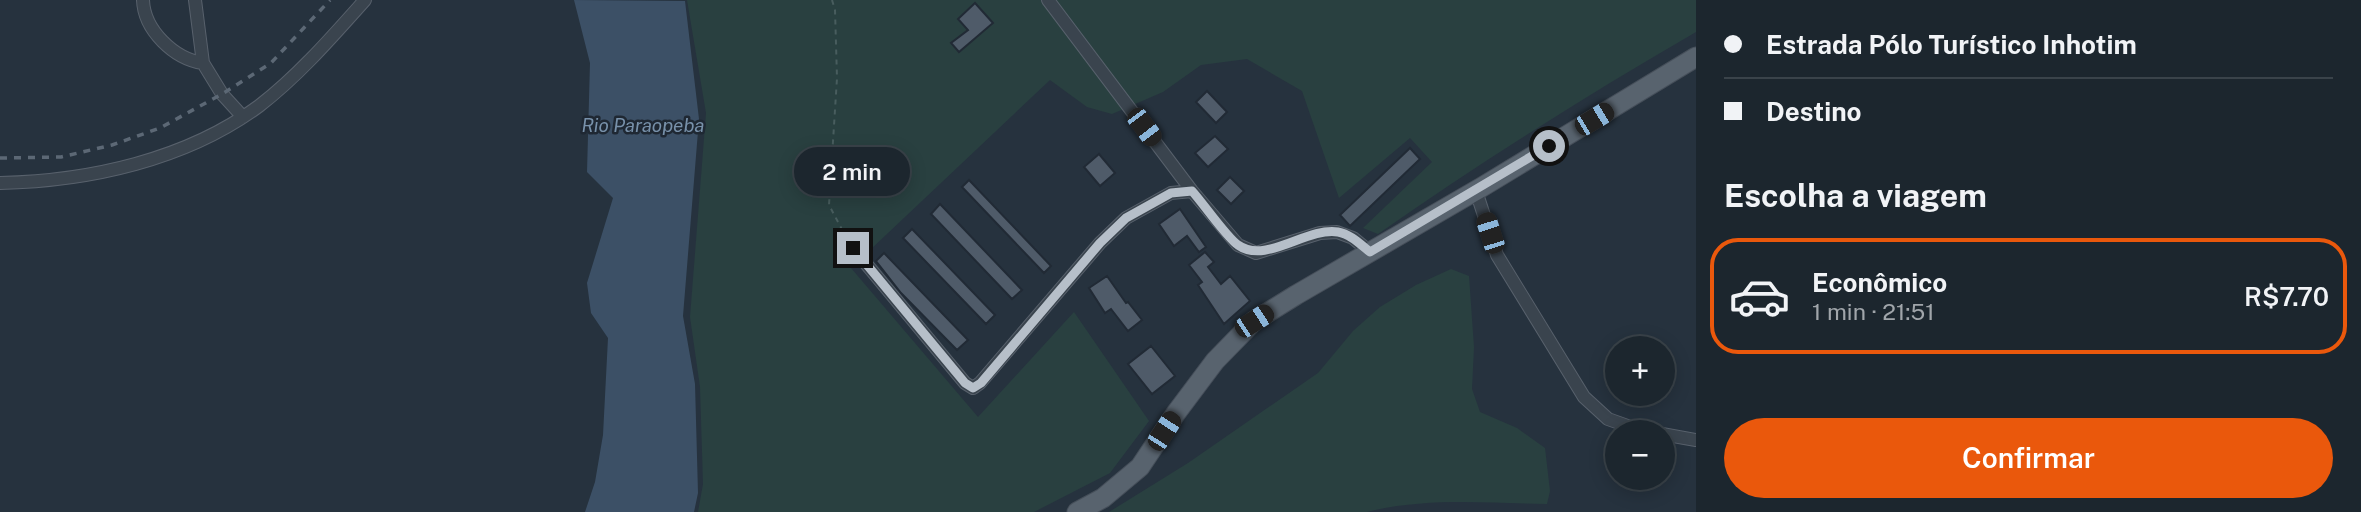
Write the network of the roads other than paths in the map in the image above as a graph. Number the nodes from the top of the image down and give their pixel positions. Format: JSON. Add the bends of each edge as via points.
{"nodes":[{"id":1,"x":143,"y":0,"type":"edge"},
{"id":2,"x":195,"y":0,"type":"edge"},
{"id":3,"x":365,"y":0,"type":"edge"},
{"id":4,"x":1048,"y":0,"type":"edge"},
{"id":5,"x":1696,"y":57,"type":"edge"},
{"id":6,"x":203,"y":63,"type":"junction"},
{"id":7,"x":243,"y":117,"type":"junction"},
{"id":8,"x":0,"y":183,"type":"edge"},
{"id":9,"x":1192,"y":191,"type":"junction"},
{"id":10,"x":1476,"y":191,"type":"junction"},
{"id":11,"x":853,"y":248,"type":"road end"},
{"id":12,"x":1370,"y":252,"type":"junction"},
{"id":13,"x":1611,"y":420,"type":"edge"},
{"id":14,"x":1675,"y":436,"type":"edge"},
{"id":15,"x":1696,"y":440,"type":"edge"},
{"id":16,"x":1077,"y":512,"type":"edge"}],
"edges":[{"from":1,"to":6,"type":"street","via":[[148,21],[167,45],[191,61]]},
{"from":2,"to":6,"type":"street"},
{"from":3,"to":7,"type":"street","via":[[306,63]]},
{"from":4,"to":9,"type":"street"},
{"from":5,"to":10,"type":"main road"},
{"from":6,"to":7,"type":"street"},
{"from":7,"to":8,"type":"street","via":[[193,143],[122,168]]},
{"from":9,"to":11,"type":"street","via":[[1171,193],[1126,218],[973,388]]},
{"from":9,"to":12,"type":"street","via":[[1238,245],[1256,253],[1337,232]]},
{"from":10,"to":12,"type":"main road"},
{"from":10,"to":13,"type":"street","via":[[1497,255],[1584,397]]},
{"from":12,"to":16,"type":"main road","via":[[1254,321],[1215,361],[1140,467],[1104,498]]},
{"from":14,"to":15,"type":"street"}]}
